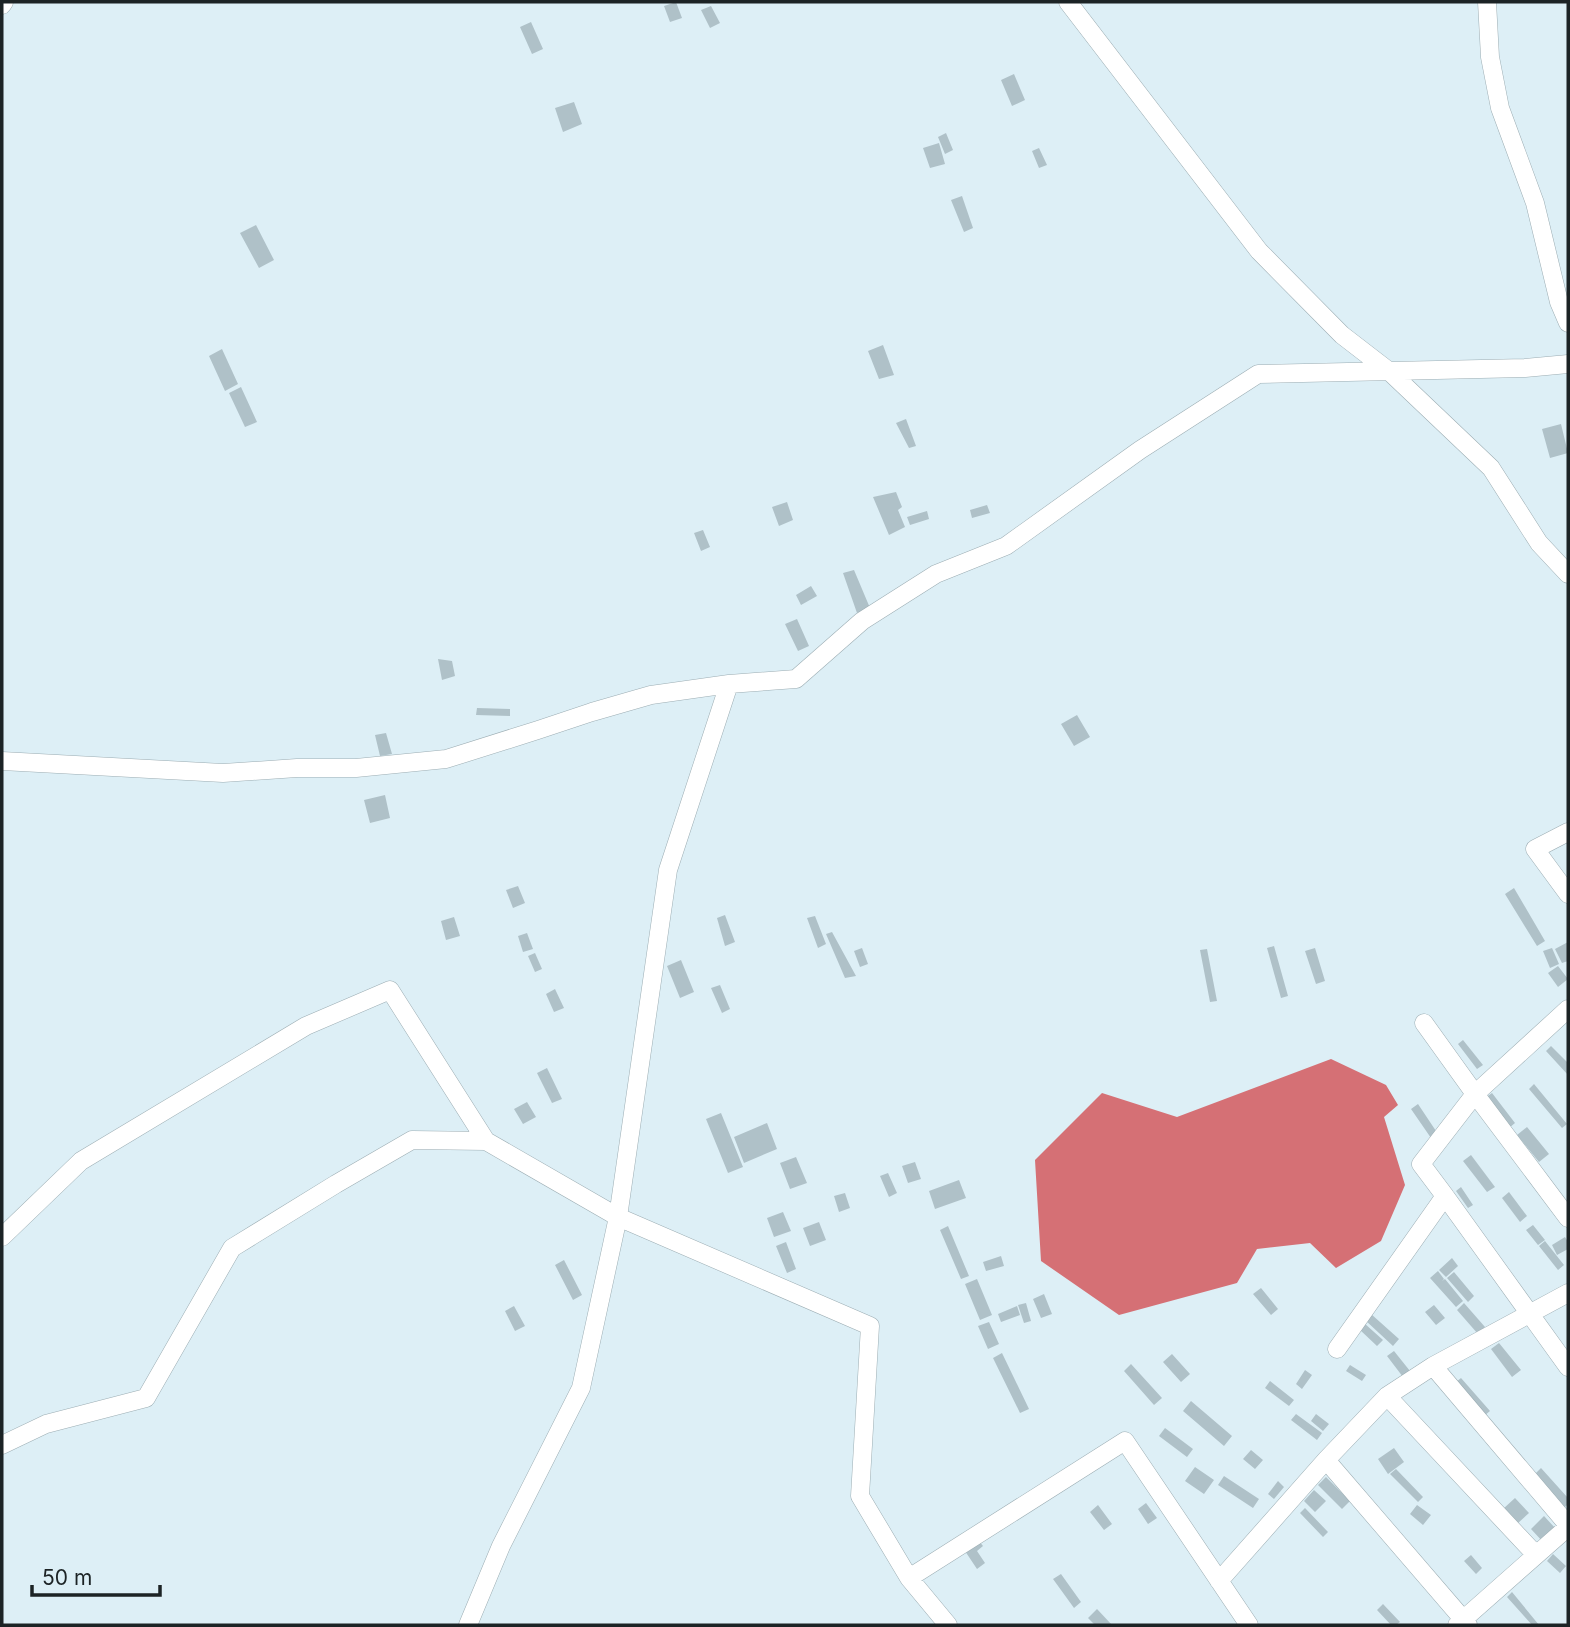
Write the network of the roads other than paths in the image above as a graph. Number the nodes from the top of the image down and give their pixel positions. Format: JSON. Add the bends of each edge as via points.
{"nodes":[{"id":1,"x":1068,"y":2,"type":"edge"},
{"id":2,"x":1487,"y":2,"type":"edge"},
{"id":3,"x":1568,"y":323,"type":"edge"},
{"id":4,"x":1568,"y":364,"type":"edge"},
{"id":5,"x":1390,"y":372,"type":"junction"},
{"id":6,"x":1568,"y":573,"type":"edge"},
{"id":7,"x":729,"y":684,"type":"junction"},
{"id":8,"x":2,"y":761,"type":"edge"},
{"id":9,"x":1568,"y":832,"type":"edge"},
{"id":10,"x":1568,"y":894,"type":"edge"},
{"id":11,"x":1568,"y":1009,"type":"edge"},
{"id":12,"x":1424,"y":1023,"type":"dead end"},
{"id":13,"x":1475,"y":1094,"type":"junction"},
{"id":14,"x":486,"y":1141,"type":"junction"},
{"id":15,"x":1445,"y":1196,"type":"junction"},
{"id":16,"x":618,"y":1217,"type":"junction"},
{"id":17,"x":1568,"y":1218,"type":"edge"},
{"id":18,"x":2,"y":1237,"type":"edge"},
{"id":19,"x":1568,"y":1293,"type":"edge"},
{"id":20,"x":1531,"y":1314,"type":"junction"},
{"id":21,"x":1338,"y":1349,"type":"dead end"},
{"id":22,"x":1433,"y":1366,"type":"junction"},
{"id":23,"x":1568,"y":1367,"type":"edge"},
{"id":24,"x":1387,"y":1395,"type":"junction"},
{"id":25,"x":2,"y":1445,"type":"edge"},
{"id":26,"x":1326,"y":1460,"type":"junction"},
{"id":27,"x":1568,"y":1526,"type":"edge"},
{"id":28,"x":1536,"y":1555,"type":"junction"},
{"id":29,"x":909,"y":1578,"type":"junction"},
{"id":30,"x":1219,"y":1581,"type":"junction"},
{"id":31,"x":1463,"y":1623,"type":"edge"},
{"id":32,"x":468,"y":1625,"type":"edge"},
{"id":33,"x":948,"y":1625,"type":"edge"},
{"id":34,"x":1249,"y":1625,"type":"edge"}],
"edges":[{"from":1,"to":5,"type":"street","via":[[1259,251],[1342,335]]},
{"from":2,"to":3,"type":"street","via":[[1490,57],[1500,108],[1535,203]]},
{"from":4,"to":5,"type":"street"},
{"from":5,"to":6,"type":"street","via":[[1491,468],[1539,543]]},
{"from":5,"to":7,"type":"street","via":[[1258,374],[1140,450],[1006,546],[936,574],[862,621],[796,679]]},
{"from":7,"to":8,"type":"street","via":[[651,695],[446,758],[369,767],[223,773]]},
{"from":7,"to":16,"type":"street","via":[[668,870]]},
{"from":9,"to":10,"type":"street","via":[[1535,849]]},
{"from":11,"to":13,"type":"street"},
{"from":12,"to":13,"type":"street"},
{"from":13,"to":15,"type":"street","via":[[1421,1164]]},
{"from":13,"to":17,"type":"street"},
{"from":14,"to":16,"type":"street"},
{"from":14,"to":18,"type":"street","via":[[390,990],[306,1026],[81,1161]]},
{"from":14,"to":25,"type":"street","via":[[412,1140],[232,1248],[146,1398],[46,1424]]},
{"from":15,"to":20,"type":"street"},
{"from":15,"to":21,"type":"street"},
{"from":16,"to":29,"type":"street","via":[[870,1326],[860,1496]]},
{"from":16,"to":32,"type":"street","via":[[581,1388],[501,1546]]},
{"from":19,"to":20,"type":"street"},
{"from":20,"to":22,"type":"street"},
{"from":20,"to":23,"type":"street"},
{"from":22,"to":24,"type":"street"},
{"from":22,"to":27,"type":"street"},
{"from":24,"to":26,"type":"street"},
{"from":24,"to":28,"type":"street"},
{"from":26,"to":30,"type":"street"},
{"from":26,"to":31,"type":"street"},
{"from":27,"to":28,"type":"street"},
{"from":28,"to":31,"type":"street"},
{"from":29,"to":30,"type":"street","via":[[1125,1441]]},
{"from":29,"to":33,"type":"street"},
{"from":30,"to":34,"type":"street"}]}
